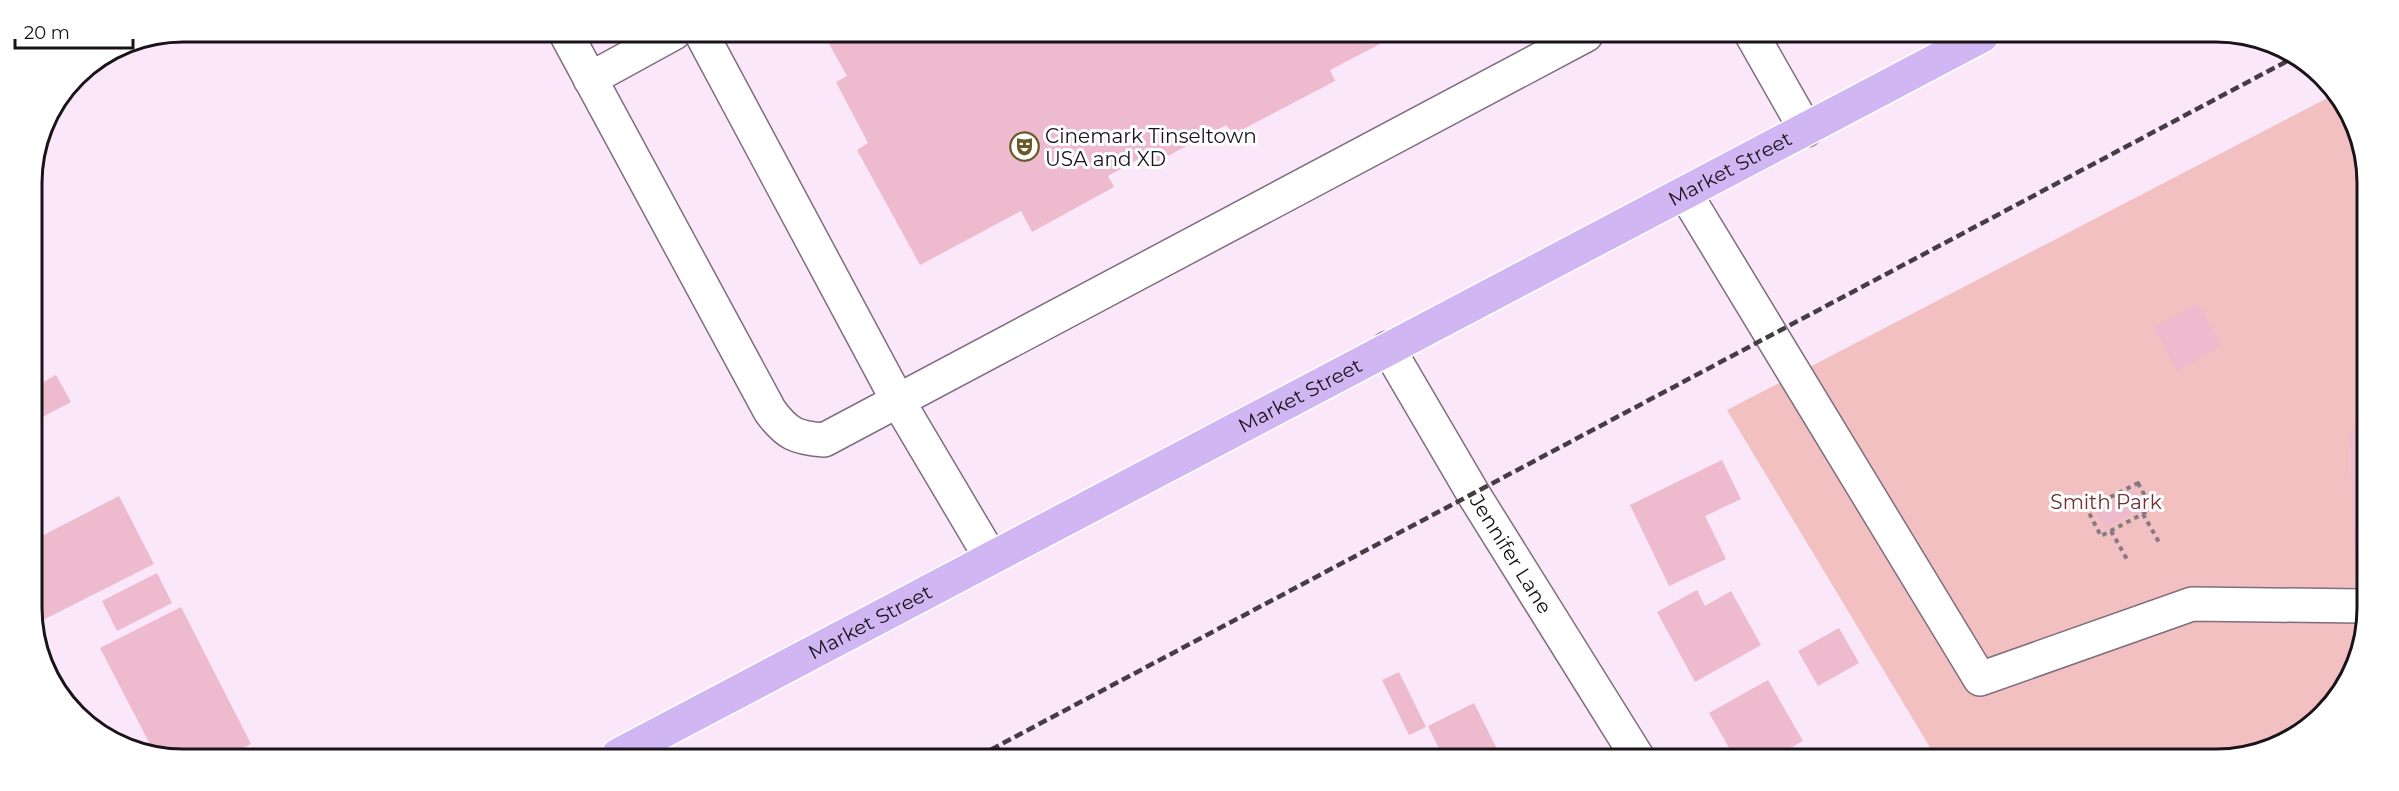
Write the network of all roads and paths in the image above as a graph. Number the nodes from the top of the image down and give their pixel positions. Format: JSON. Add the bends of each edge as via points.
{"nodes":[{"id":1,"x":570,"y":42,"type":"edge"},
{"id":2,"x":657,"y":42,"type":"edge"},
{"id":3,"x":706,"y":42,"type":"edge"},
{"id":4,"x":1573,"y":42,"type":"edge"},
{"id":5,"x":1755,"y":42,"type":"edge"},
{"id":6,"x":1971,"y":42,"type":"edge"},
{"id":7,"x":590,"y":78,"type":"junction"},
{"id":8,"x":1806,"y":130,"type":"junction"},
{"id":9,"x":1685,"y":193,"type":"junction"},
{"id":10,"x":1388,"y":348,"type":"junction"},
{"id":11,"x":898,"y":401,"type":"junction"},
{"id":12,"x":2143,"y":514,"type":"junction"},
{"id":13,"x":2111,"y":531,"type":"junction"},
{"id":14,"x":2160,"y":544,"type":"dead end"},
{"id":15,"x":991,"y":558,"type":"junction"},
{"id":16,"x":2128,"y":561,"type":"dead end"},
{"id":17,"x":2357,"y":606,"type":"edge"},
{"id":18,"x":629,"y":749,"type":"edge"},
{"id":19,"x":1632,"y":749,"type":"edge"}],
"edges":[{"from":1,"to":7,"type":"street"},
{"from":2,"to":7,"type":"street"},
{"from":3,"to":11,"type":"street"},
{"from":4,"to":11,"type":"street"},
{"from":5,"to":8,"type":"street"},
{"from":6,"to":8,"type":"main road","name":"Market Street"},
{"from":7,"to":11,"type":"street","via":[[783,429],[803,439],[824,440]]},
{"from":8,"to":9,"type":"main road","name":"Market Street"},
{"from":9,"to":10,"type":"main road","name":"Market Street"},
{"from":9,"to":17,"type":"street","via":[[1980,679],[2192,604]]},
{"from":10,"to":15,"type":"main road","name":"Market Street"},
{"from":10,"to":19,"type":"street","name":"Jennifer Lane","via":[[1474,495]]},
{"from":11,"to":15,"type":"street"},
{"from":12,"to":13,"type":"path"},
{"from":12,"to":13,"type":"path","via":[[2152,509],[2138,483],[2088,509],[2101,536]]},
{"from":12,"to":14,"type":"path"},
{"from":13,"to":16,"type":"path"},
{"from":15,"to":18,"type":"main road","name":"Market Street"}]}
